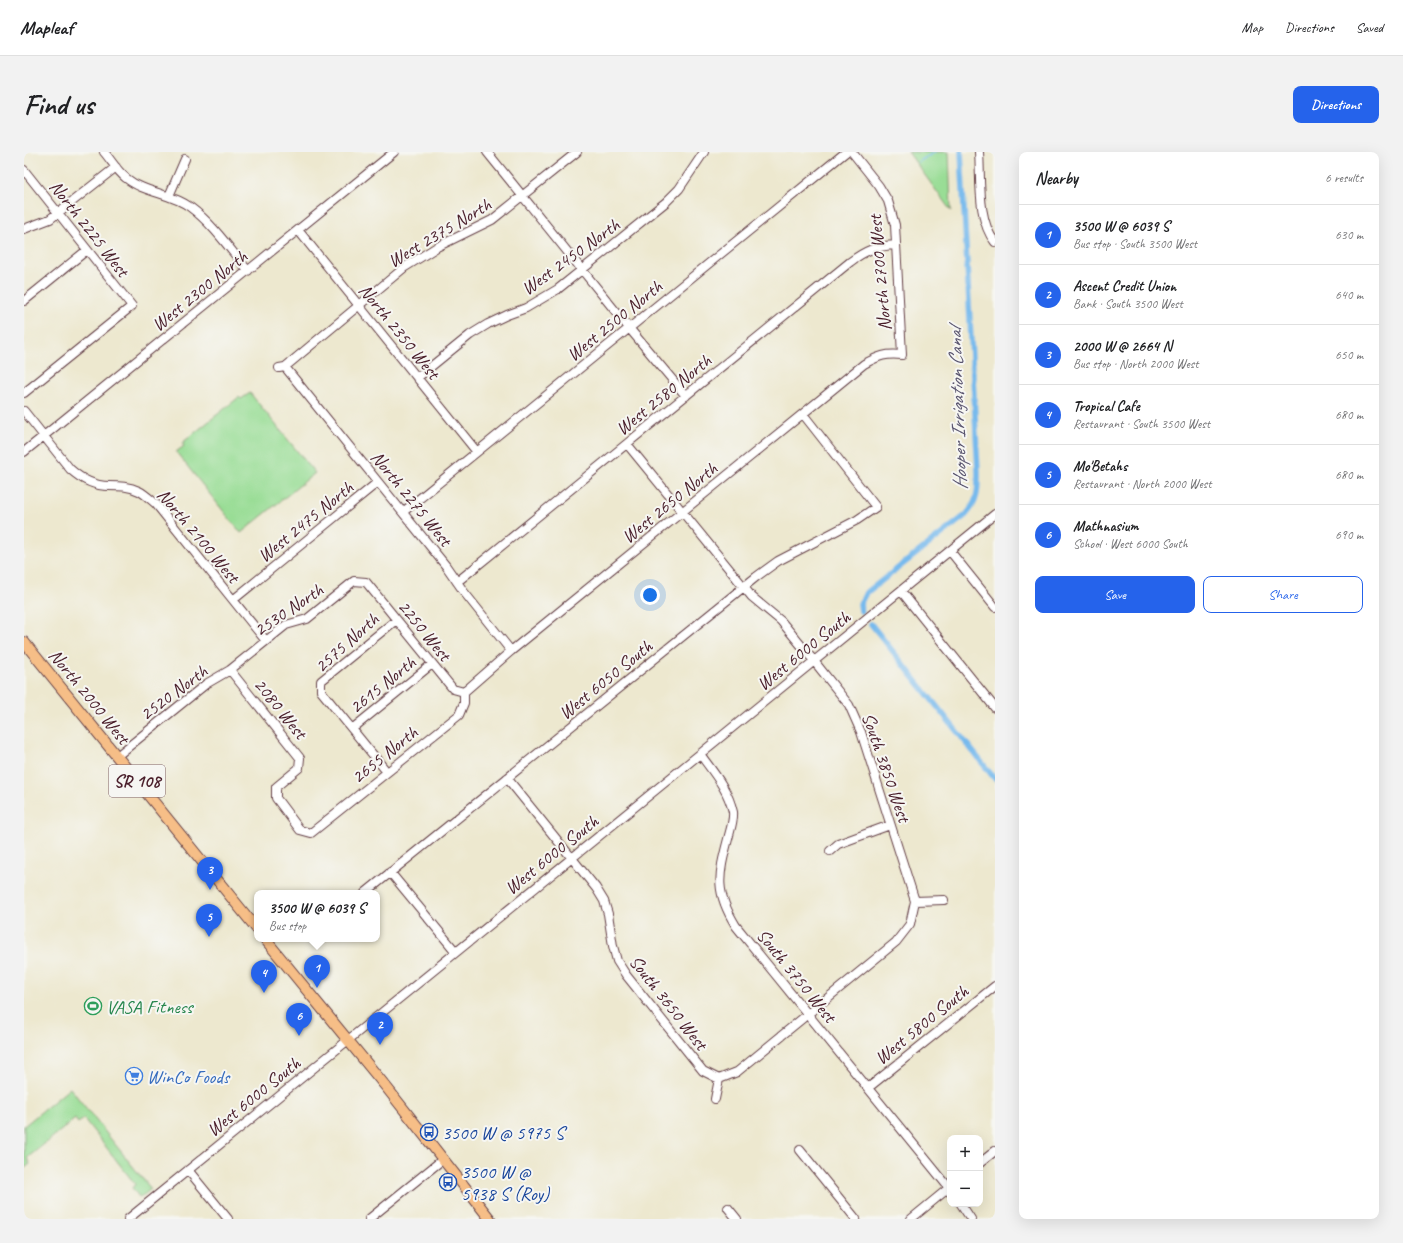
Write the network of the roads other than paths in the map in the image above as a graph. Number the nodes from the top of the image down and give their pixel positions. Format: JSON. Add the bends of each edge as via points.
{"nodes":[{"id":1,"x":104,"y":152,"type":"edge"},
{"id":2,"x":394,"y":152,"type":"edge"},
{"id":3,"x":487,"y":152,"type":"edge"},
{"id":4,"x":577,"y":152,"type":"edge"},
{"id":5,"x":704,"y":152,"type":"edge"},
{"id":6,"x":846,"y":152,"type":"edge"},
{"id":7,"x":852,"y":152,"type":"edge"},
{"id":8,"x":979,"y":152,"type":"edge"},
{"id":9,"x":185,"y":159,"type":"dead end"},
{"id":10,"x":116,"y":167,"type":"junction"},
{"id":11,"x":24,"y":170,"type":"edge"},
{"id":12,"x":169,"y":196,"type":"junction"},
{"id":13,"x":523,"y":196,"type":"junction"},
{"id":14,"x":58,"y":213,"type":"junction"},
{"id":15,"x":24,"y":229,"type":"edge"},
{"id":16,"x":298,"y":230,"type":"junction"},
{"id":17,"x":995,"y":242,"type":"edge"},
{"id":18,"x":896,"y":245,"type":"junction"},
{"id":19,"x":87,"y":250,"type":"junction"},
{"id":20,"x":582,"y":270,"type":"junction"},
{"id":21,"x":248,"y":271,"type":"junction"},
{"id":22,"x":24,"y":301,"type":"edge"},
{"id":23,"x":358,"y":305,"type":"junction"},
{"id":24,"x":629,"y":328,"type":"junction"},
{"id":25,"x":902,"y":355,"type":"joint"},
{"id":26,"x":282,"y":367,"type":"joint"},
{"id":27,"x":417,"y":378,"type":"junction"},
{"id":28,"x":24,"y":393,"type":"edge"},
{"id":29,"x":686,"y":396,"type":"junction"},
{"id":30,"x":24,"y":411,"type":"edge"},
{"id":31,"x":802,"y":414,"type":"junction"},
{"id":32,"x":44,"y":436,"type":"junction"},
{"id":33,"x":628,"y":444,"type":"junction"},
{"id":34,"x":24,"y":452,"type":"edge"},
{"id":35,"x":477,"y":452,"type":"junction"},
{"id":36,"x":378,"y":482,"type":"junction"},
{"id":37,"x":403,"y":512,"type":"junction"},
{"id":38,"x":683,"y":512,"type":"junction"},
{"id":39,"x":995,"y":514,"type":"edge"},
{"id":40,"x":950,"y":551,"type":"junction"},
{"id":41,"x":366,"y":582,"type":"joint"},
{"id":42,"x":457,"y":582,"type":"junction"},
{"id":43,"x":744,"y":587,"type":"junction"},
{"id":44,"x":901,"y":591,"type":"junction"},
{"id":45,"x":232,"y":600,"type":"junction"},
{"id":46,"x":995,"y":607,"type":"edge"},
{"id":47,"x":396,"y":620,"type":"junction"},
{"id":48,"x":266,"y":641,"type":"junction"},
{"id":49,"x":24,"y":642,"type":"edge"},
{"id":50,"x":511,"y":651,"type":"junction"},
{"id":51,"x":814,"y":661,"type":"junction"},
{"id":52,"x":432,"y":664,"type":"junction"},
{"id":53,"x":230,"y":670,"type":"junction"},
{"id":54,"x":464,"y":692,"type":"junction"},
{"id":55,"x":995,"y":708,"type":"edge"},
{"id":56,"x":352,"y":729,"type":"junction"},
{"id":57,"x":700,"y":754,"type":"junction"},
{"id":58,"x":117,"y":756,"type":"junction"},
{"id":59,"x":387,"y":772,"type":"junction"},
{"id":60,"x":507,"y":778,"type":"junction"},
{"id":61,"x":890,"y":825,"type":"junction"},
{"id":62,"x":311,"y":833,"type":"joint"},
{"id":63,"x":830,"y":851,"type":"dead end"},
{"id":64,"x":572,"y":857,"type":"junction"},
{"id":65,"x":390,"y":872,"type":"junction"},
{"id":66,"x":369,"y":890,"type":"edge"},
{"id":67,"x":944,"y":900,"type":"dead end"},
{"id":68,"x":915,"y":901,"type":"junction"},
{"id":69,"x":254,"y":925,"type":"edge"},
{"id":70,"x":267,"y":942,"type":"edge"},
{"id":71,"x":456,"y":952,"type":"junction"},
{"id":72,"x":995,"y":986,"type":"edge"},
{"id":73,"x":807,"y":1014,"type":"junction"},
{"id":74,"x":347,"y":1040,"type":"junction"},
{"id":75,"x":719,"y":1079,"type":"junction"},
{"id":76,"x":868,"y":1088,"type":"junction"},
{"id":77,"x":715,"y":1099,"type":"dead end"},
{"id":78,"x":800,"y":1150,"type":"dead end"},
{"id":79,"x":995,"y":1151,"type":"edge"},
{"id":80,"x":442,"y":1160,"type":"junction"},
{"id":81,"x":983,"y":1161,"type":"edge"},
{"id":82,"x":188,"y":1170,"type":"junction"},
{"id":83,"x":947,"y":1184,"type":"edge"},
{"id":84,"x":947,"y":1190,"type":"edge"},
{"id":85,"x":964,"y":1207,"type":"edge"},
{"id":86,"x":728,"y":1208,"type":"dead end"},
{"id":87,"x":128,"y":1219,"type":"edge"},
{"id":88,"x":228,"y":1219,"type":"edge"},
{"id":89,"x":371,"y":1219,"type":"edge"},
{"id":90,"x":490,"y":1219,"type":"edge"},
{"id":91,"x":737,"y":1219,"type":"edge"},
{"id":92,"x":856,"y":1219,"type":"edge"},
{"id":93,"x":911,"y":1219,"type":"edge"},
{"id":94,"x":971,"y":1219,"type":"edge"}],
"edges":[{"from":1,"to":10,"type":"street"},
{"from":2,"to":16,"type":"street","name":"West 2300 North"},
{"from":3,"to":13,"type":"street"},
{"from":4,"to":13,"type":"street","name":"West 2375 North"},
{"from":5,"to":20,"type":"street","name":"West 2450 North","via":[[679,189],[666,202]]},
{"from":6,"to":24,"type":"street","name":"West 2500 North"},
{"from":7,"to":18,"type":"street","name":"North 2700 West","via":[[888,201],[895,225]]},
{"from":8,"to":17,"type":"street","via":[[982,210]]},
{"from":9,"to":12,"type":"street"},
{"from":10,"to":12,"type":"street","via":[[126,178],[142,188]]},
{"from":10,"to":14,"type":"street"},
{"from":11,"to":14,"type":"street","name":"North 2225 West"},
{"from":12,"to":21,"type":"street","via":[[189,207],[206,221]]},
{"from":13,"to":20,"type":"street"},
{"from":13,"to":23,"type":"street","name":"West 2375 North","via":[[492,220],[421,256]]},
{"from":14,"to":15,"type":"street","via":[[50,219]]},
{"from":14,"to":19,"type":"street","name":"North 2225 West"},
{"from":16,"to":21,"type":"street","name":"West 2300 North"},
{"from":16,"to":23,"type":"street","name":"North 2350 West"},
{"from":18,"to":25,"type":"street","name":"North 2700 West"},
{"from":18,"to":29,"type":"street","name":"West 2580 North","via":[[873,248],[856,258]]},
{"from":19,"to":22,"type":"street"},
{"from":19,"to":28,"type":"street","name":"North 2225 West","via":[[132,306]]},
{"from":20,"to":24,"type":"street"},
{"from":20,"to":27,"type":"street","name":"West 2450 North","via":[[542,300],[488,324],[470,335]]},
{"from":21,"to":32,"type":"street","name":"West 2300 North"},
{"from":23,"to":26,"type":"street","name":"West 2375 North"},
{"from":23,"to":27,"type":"street","name":"North 2350 West"},
{"from":24,"to":29,"type":"street"},
{"from":24,"to":35,"type":"street","name":"West 2500 North"},
{"from":25,"to":31,"type":"street","name":"West 2650 North","via":[[877,357],[864,364]]},
{"from":26,"to":36,"type":"street","name":"North 2275 West"},
{"from":27,"to":35,"type":"street","name":"North 2350 West"},
{"from":29,"to":33,"type":"street","name":"West 2580 North"},
{"from":30,"to":32,"type":"street","name":"North 2100 West"},
{"from":31,"to":38,"type":"street","name":"West 2650 North"},
{"from":31,"to":43,"type":"street","name":"West 6050 South","via":[[876,507],[857,520],[778,561]]},
{"from":32,"to":34,"type":"street","name":"West 2300 North"},
{"from":32,"to":45,"type":"street","name":"North 2100 West","via":[[78,476],[97,484],[127,487],[148,496]]},
{"from":33,"to":38,"type":"street","name":"South 3850 West"},
{"from":33,"to":42,"type":"street","name":"West 2580 North"},
{"from":35,"to":37,"type":"street","name":"West 2500 North"},
{"from":36,"to":37,"type":"street","name":"North 2275 West"},
{"from":36,"to":45,"type":"street","name":"West 2475 North"},
{"from":37,"to":42,"type":"street","name":"North 2275 West"},
{"from":38,"to":43,"type":"street","name":"South 3850 West"},
{"from":38,"to":50,"type":"street","name":"West 2650 North"},
{"from":39,"to":40,"type":"street","name":"West 6000 South"},
{"from":40,"to":44,"type":"street","name":"West 6000 South"},
{"from":40,"to":46,"type":"street"},
{"from":41,"to":47,"type":"street","name":"2250 West"},
{"from":41,"to":48,"type":"street","name":"2530 North","via":[[354,581],[307,619],[286,625]]},
{"from":42,"to":50,"type":"street","name":"North 2275 West"},
{"from":43,"to":51,"type":"street","name":"South 3850 West","via":[[781,621]]},
{"from":43,"to":60,"type":"street","name":"West 6050 South"},
{"from":44,"to":51,"type":"street","name":"West 6000 South"},
{"from":44,"to":55,"type":"street"},
{"from":45,"to":48,"type":"street","name":"North 2100 West"},
{"from":47,"to":52,"type":"street","name":"2250 West"},
{"from":47,"to":56,"type":"street","name":"2575 North","via":[[321,681],[321,691]]},
{"from":48,"to":53,"type":"street","name":"2530 North"},
{"from":49,"to":58,"type":"main road","name":"North 2000 West","number":"SR 108"},
{"from":50,"to":54,"type":"street","name":"West 2650 North"},
{"from":51,"to":57,"type":"street","name":"West 6000 South"},
{"from":51,"to":61,"type":"street","name":"South 3850 West","via":[[849,705],[858,725]]},
{"from":52,"to":54,"type":"street","name":"2250 West","via":[[453,689]]},
{"from":52,"to":56,"type":"street","name":"2615 North"},
{"from":53,"to":58,"type":"street","name":"2520 North","via":[[206,684]]},
{"from":53,"to":62,"type":"street","name":"2080 West","via":[[300,758],[299,768],[276,787],[276,798],[300,830]]},
{"from":54,"to":59,"type":"street","name":"2655 North","via":[[464,703],[458,715]]},
{"from":56,"to":59,"type":"street"},
{"from":57,"to":64,"type":"street","name":"West 6000 South"},
{"from":57,"to":73,"type":"street","name":"South 3750 West","via":[[720,780],[729,797],[733,814],[720,881],[728,912],[736,926]]},
{"from":58,"to":69,"type":"main road","name":"North 2000 West","number":"SR 108"},
{"from":59,"to":62,"type":"street","name":"2655 North"},
{"from":60,"to":64,"type":"street","name":"South 3650 West"},
{"from":60,"to":65,"type":"street","name":"West 6050 South"},
{"from":61,"to":63,"type":"street","via":[[838,844]]},
{"from":61,"to":68,"type":"street","name":"South 3850 West"},
{"from":64,"to":71,"type":"street","name":"West 6000 South"},
{"from":64,"to":75,"type":"street","name":"South 3650 West","via":[[604,901],[617,961],[626,975],[703,1071]]},
{"from":65,"to":66,"type":"street","name":"West 6050 South"},
{"from":65,"to":71,"type":"street"},
{"from":67,"to":68,"type":"street"},
{"from":68,"to":73,"type":"street","via":[[910,924],[896,942]]},
{"from":70,"to":74,"type":"main road"},
{"from":71,"to":74,"type":"street","name":"West 6000 South"},
{"from":72,"to":76,"type":"street","name":"West 5800 South"},
{"from":73,"to":75,"type":"street","via":[[737,1072]]},
{"from":73,"to":76,"type":"street","name":"South 3750 West"},
{"from":74,"to":80,"type":"main road"},
{"from":74,"to":82,"type":"street","name":"West 6000 South"},
{"from":75,"to":77,"type":"street"},
{"from":76,"to":83,"type":"street","name":"South 3750 West"},
{"from":78,"to":92,"type":"street"},
{"from":79,"to":81,"type":"street"},
{"from":80,"to":89,"type":"street"},
{"from":80,"to":90,"type":"main road"},
{"from":82,"to":87,"type":"street","name":"West 6000 South"},
{"from":82,"to":88,"type":"street"},
{"from":84,"to":93,"type":"street"},
{"from":85,"to":94,"type":"street"},
{"from":86,"to":91,"type":"street"}]}
